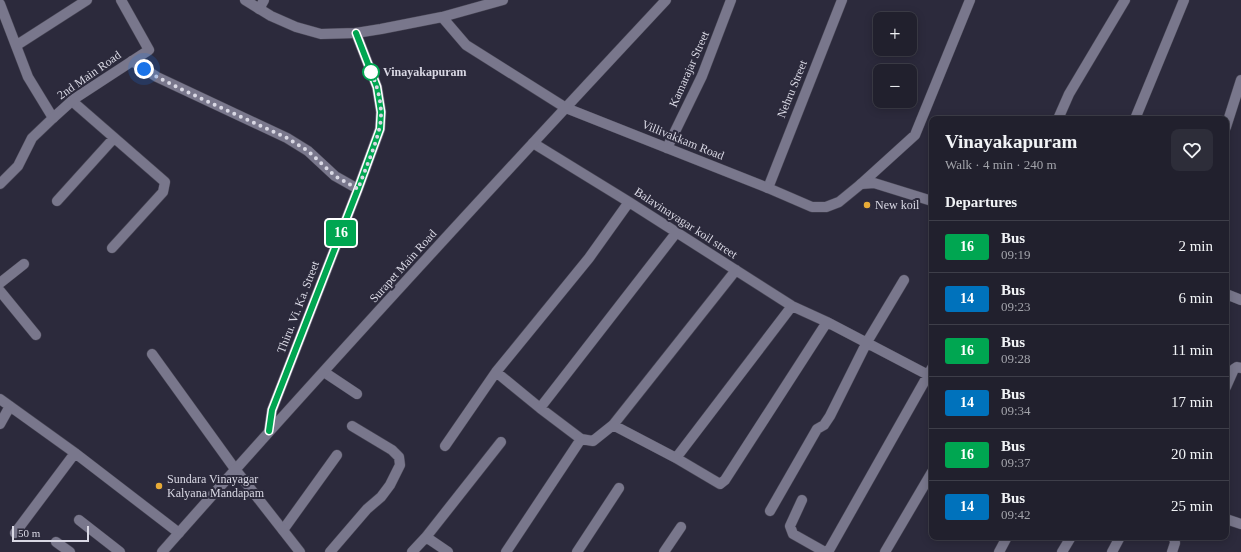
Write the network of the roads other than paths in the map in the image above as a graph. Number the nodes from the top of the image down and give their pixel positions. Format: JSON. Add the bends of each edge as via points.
{"nodes":[{"id":1,"x":87,"y":0,"type":"edge"},
{"id":2,"x":121,"y":0,"type":"edge"},
{"id":3,"x":245,"y":0,"type":"edge"},
{"id":4,"x":503,"y":0,"type":"edge"},
{"id":5,"x":666,"y":0,"type":"edge"},
{"id":6,"x":732,"y":0,"type":"edge"},
{"id":7,"x":842,"y":0,"type":"edge"},
{"id":8,"x":970,"y":0,"type":"edge"},
{"id":9,"x":1125,"y":0,"type":"edge"},
{"id":10,"x":1184,"y":0,"type":"edge"},
{"id":11,"x":0,"y":4,"type":"edge"},
{"id":12,"x":262,"y":5,"type":"edge"},
{"id":13,"x":442,"y":17,"type":"junction"},
{"id":14,"x":356,"y":33,"type":"junction"},
{"id":15,"x":16,"y":44,"type":"junction"},
{"id":16,"x":132,"y":61,"type":"junction"},
{"id":17,"x":1240,"y":85,"type":"edge"},
{"id":18,"x":72,"y":101,"type":"junction"},
{"id":19,"x":566,"y":108,"type":"junction"},
{"id":20,"x":1059,"y":116,"type":"edge"},
{"id":21,"x":1136,"y":116,"type":"edge"},
{"id":22,"x":53,"y":118,"type":"junction"},
{"id":23,"x":1229,"y":118,"type":"edge"},
{"id":24,"x":114,"y":138,"type":"junction"},
{"id":25,"x":533,"y":143,"type":"junction"},
{"id":26,"x":667,"y":148,"type":"junction"},
{"id":27,"x":0,"y":184,"type":"edge"},
{"id":28,"x":861,"y":184,"type":"junction"},
{"id":29,"x":768,"y":188,"type":"junction"},
{"id":30,"x":358,"y":189,"type":"junction"},
{"id":31,"x":929,"y":200,"type":"edge"},
{"id":32,"x":57,"y":201,"type":"dead end"},
{"id":33,"x":629,"y":202,"type":"junction"},
{"id":34,"x":676,"y":233,"type":"junction"},
{"id":35,"x":112,"y":248,"type":"dead end"},
{"id":36,"x":24,"y":264,"type":"dead end"},
{"id":37,"x":736,"y":270,"type":"junction"},
{"id":38,"x":904,"y":280,"type":"dead end"},
{"id":39,"x":0,"y":283,"type":"edge"},
{"id":40,"x":0,"y":291,"type":"edge"},
{"id":41,"x":1229,"y":295,"type":"edge"},
{"id":42,"x":1241,"y":300,"type":"edge"},
{"id":43,"x":792,"y":306,"type":"junction"},
{"id":44,"x":827,"y":322,"type":"junction"},
{"id":45,"x":36,"y":335,"type":"dead end"},
{"id":46,"x":867,"y":342,"type":"junction"},
{"id":47,"x":152,"y":354,"type":"dead end"},
{"id":48,"x":1241,"y":368,"type":"edge"},
{"id":49,"x":324,"y":372,"type":"junction"},
{"id":50,"x":496,"y":372,"type":"junction"},
{"id":51,"x":929,"y":372,"type":"edge"},
{"id":52,"x":929,"y":376,"type":"edge"},
{"id":53,"x":1229,"y":380,"type":"edge"},
{"id":54,"x":357,"y":394,"type":"dead end"},
{"id":55,"x":0,"y":399,"type":"edge"},
{"id":56,"x":10,"y":406,"type":"junction"},
{"id":57,"x":540,"y":408,"type":"junction"},
{"id":58,"x":0,"y":424,"type":"edge"},
{"id":59,"x":613,"y":425,"type":"junction"},
{"id":60,"x":352,"y":426,"type":"dead end"},
{"id":61,"x":269,"y":431,"type":"junction"},
{"id":62,"x":581,"y":439,"type":"junction"},
{"id":63,"x":501,"y":442,"type":"dead end"},
{"id":64,"x":445,"y":446,"type":"dead end"},
{"id":65,"x":75,"y":452,"type":"junction"},
{"id":66,"x":337,"y":455,"type":"dead end"},
{"id":67,"x":676,"y":458,"type":"junction"},
{"id":68,"x":235,"y":469,"type":"junction"},
{"id":69,"x":929,"y":477,"type":"edge"},
{"id":70,"x":619,"y":488,"type":"dead end"},
{"id":71,"x":802,"y":500,"type":"dead end"},
{"id":72,"x":770,"y":511,"type":"dead end"},
{"id":73,"x":79,"y":520,"type":"dead end"},
{"id":74,"x":1229,"y":520,"type":"edge"},
{"id":75,"x":1241,"y":524,"type":"edge"},
{"id":76,"x":682,"y":527,"type":"dead end"},
{"id":77,"x":283,"y":530,"type":"junction"},
{"id":78,"x":15,"y":533,"type":"dead end"},
{"id":79,"x":179,"y":533,"type":"junction"},
{"id":80,"x":426,"y":537,"type":"junction"},
{"id":81,"x":1005,"y":540,"type":"edge"},
{"id":82,"x":1069,"y":540,"type":"edge"},
{"id":83,"x":1118,"y":540,"type":"edge"},
{"id":84,"x":1174,"y":540,"type":"edge"},
{"id":85,"x":56,"y":542,"type":"dead end"},
{"id":86,"x":70,"y":552,"type":"edge"},
{"id":87,"x":120,"y":552,"type":"edge"},
{"id":88,"x":162,"y":552,"type":"edge"},
{"id":89,"x":300,"y":552,"type":"edge"},
{"id":90,"x":330,"y":552,"type":"edge"},
{"id":91,"x":412,"y":552,"type":"edge"},
{"id":92,"x":448,"y":552,"type":"edge"},
{"id":93,"x":506,"y":552,"type":"edge"},
{"id":94,"x":577,"y":552,"type":"edge"},
{"id":95,"x":664,"y":552,"type":"edge"},
{"id":96,"x":826,"y":552,"type":"edge"},
{"id":97,"x":884,"y":552,"type":"edge"},
{"id":98,"x":999,"y":552,"type":"edge"},
{"id":99,"x":1062,"y":552,"type":"edge"},
{"id":100,"x":1112,"y":552,"type":"edge"},
{"id":101,"x":1172,"y":552,"type":"edge"}],
"edges":[{"from":1,"to":15,"type":"street"},
{"from":2,"to":16,"type":"street","name":"2nd Main Road","via":[[149,50]]},
{"from":3,"to":12,"type":"street"},
{"from":4,"to":13,"type":"street"},
{"from":5,"to":19,"type":"street","name":"Surapet Main Road"},
{"from":6,"to":26,"type":"street","name":"Kamarajar Street","via":[[702,76]]},
{"from":7,"to":29,"type":"street","name":"Nehru Street"},
{"from":8,"to":28,"type":"street","name":"Villivakkam Road","via":[[915,135]]},
{"from":9,"to":20,"type":"street","via":[[1069,94]]},
{"from":10,"to":21,"type":"street"},
{"from":11,"to":15,"type":"street"},
{"from":12,"to":14,"type":"street","via":[[296,27],[321,34]]},
{"from":13,"to":14,"type":"street"},
{"from":13,"to":19,"type":"street","name":"Villivakkam Road","via":[[466,45]]},
{"from":14,"to":30,"type":"street","name":"Thiru. Vi. Ka. Street","via":[[377,87],[381,112],[380,129]]},
{"from":15,"to":22,"type":"street","via":[[28,77]]},
{"from":16,"to":18,"type":"street","name":"2nd Main Road"},
{"from":16,"to":30,"type":"street","via":[[157,77],[287,138],[308,151],[335,176]]},
{"from":17,"to":23,"type":"street"},
{"from":18,"to":22,"type":"street","name":"2nd Main Road"},
{"from":18,"to":24,"type":"street"},
{"from":19,"to":25,"type":"street","name":"Surapet Main Road"},
{"from":19,"to":26,"type":"street","name":"Villivakkam Road"},
{"from":22,"to":27,"type":"street","name":"2nd Main Road","via":[[32,138],[18,166]]},
{"from":24,"to":32,"type":"street"},
{"from":24,"to":35,"type":"street","via":[[165,182],[163,192]]},
{"from":25,"to":33,"type":"street","name":"Balavinayagar koil street"},
{"from":25,"to":49,"type":"street","name":"Surapet Main Road"},
{"from":26,"to":29,"type":"street","name":"Villivakkam Road"},
{"from":28,"to":29,"type":"street","name":"Villivakkam Road","via":[[839,202],[826,207],[812,207]]},
{"from":28,"to":31,"type":"street","via":[[874,183]]},
{"from":30,"to":61,"type":"street","name":"Thiru. Vi. Ka. Street","via":[[272,410]]},
{"from":33,"to":34,"type":"street","name":"Balavinayagar koil street"},
{"from":33,"to":50,"type":"street","via":[[588,258]]},
{"from":34,"to":37,"type":"street","name":"Balavinayagar koil street"},
{"from":34,"to":57,"type":"street"},
{"from":36,"to":39,"type":"street"},
{"from":37,"to":43,"type":"street","name":"Balavinayagar koil street"},
{"from":37,"to":59,"type":"street"},
{"from":38,"to":46,"type":"street"},
{"from":40,"to":45,"type":"street"},
{"from":41,"to":42,"type":"street"},
{"from":43,"to":44,"type":"street","name":"Balavinayagar koil street"},
{"from":43,"to":67,"type":"street"},
{"from":44,"to":46,"type":"street","name":"Balavinayagar koil street"},
{"from":44,"to":67,"type":"street","via":[[725,480],[720,484]]},
{"from":46,"to":51,"type":"street","name":"Balavinayagar koil street"},
{"from":46,"to":72,"type":"street","via":[[830,416],[824,425],[817,429]]},
{"from":47,"to":68,"type":"street"},
{"from":48,"to":53,"type":"street","via":[[1234,369]]},
{"from":49,"to":54,"type":"street"},
{"from":49,"to":61,"type":"street","name":"Surapet Main Road"},
{"from":50,"to":57,"type":"street"},
{"from":50,"to":64,"type":"street"},
{"from":52,"to":96,"type":"street"},
{"from":55,"to":56,"type":"street"},
{"from":56,"to":58,"type":"street"},
{"from":56,"to":65,"type":"street"},
{"from":57,"to":62,"type":"street"},
{"from":59,"to":62,"type":"street","via":[[593,441]]},
{"from":59,"to":67,"type":"street"},
{"from":60,"to":90,"type":"street","via":[[392,450],[400,457],[400,465],[381,497],[367,509]]},
{"from":61,"to":68,"type":"street","name":"Surapet Main Road"},
{"from":62,"to":93,"type":"street"},
{"from":63,"to":80,"type":"street"},
{"from":65,"to":78,"type":"street"},
{"from":65,"to":79,"type":"street"},
{"from":66,"to":77,"type":"street"},
{"from":68,"to":77,"type":"street"},
{"from":68,"to":79,"type":"street","name":"Surapet Main Road"},
{"from":69,"to":97,"type":"street"},
{"from":70,"to":94,"type":"street"},
{"from":71,"to":96,"type":"street","via":[[790,526],[791,530],[793,534]]},
{"from":73,"to":87,"type":"street"},
{"from":74,"to":75,"type":"street"},
{"from":76,"to":95,"type":"street"},
{"from":77,"to":89,"type":"street"},
{"from":79,"to":88,"type":"street","name":"Surapet Main Road"},
{"from":80,"to":91,"type":"street"},
{"from":80,"to":92,"type":"street"},
{"from":81,"to":98,"type":"street"},
{"from":82,"to":99,"type":"street"},
{"from":83,"to":100,"type":"street"},
{"from":84,"to":101,"type":"street"},
{"from":85,"to":86,"type":"street"}]}
